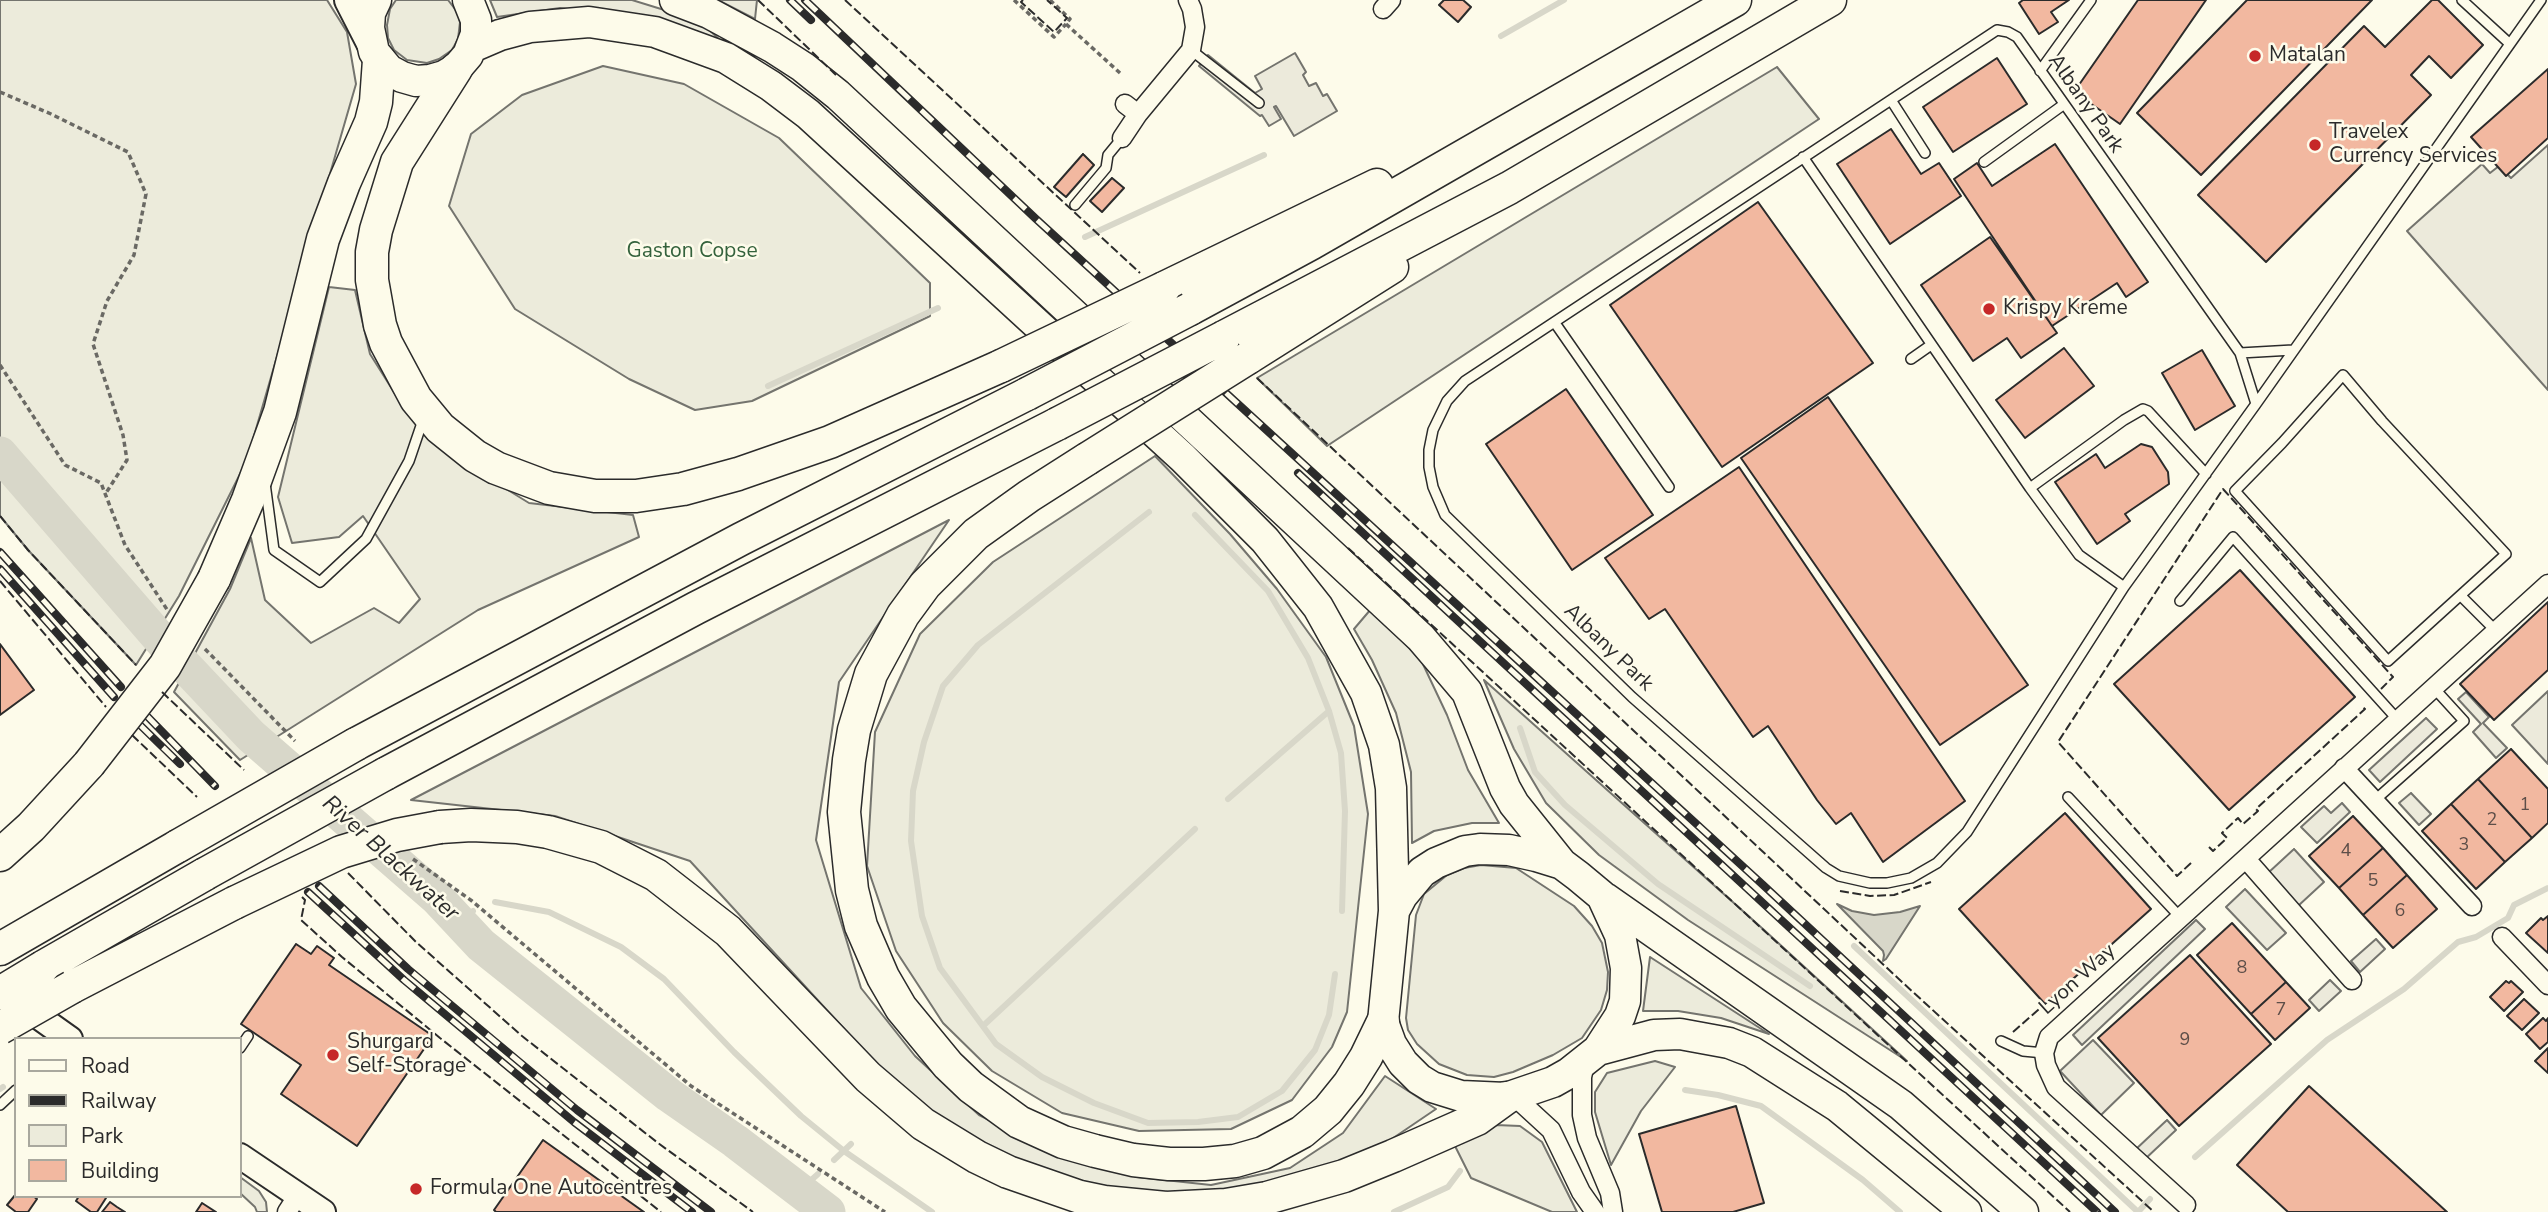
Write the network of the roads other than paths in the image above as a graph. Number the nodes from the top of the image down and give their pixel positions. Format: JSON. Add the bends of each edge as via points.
{"nodes":[{"id":1,"x":349,"y":0,"type":"edge"},
{"id":2,"x":376,"y":0,"type":"edge"},
{"id":3,"x":468,"y":0,"type":"edge"},
{"id":4,"x":675,"y":0,"type":"edge"},
{"id":5,"x":1188,"y":0,"type":"edge"},
{"id":6,"x":1735,"y":0,"type":"edge"},
{"id":7,"x":1830,"y":0,"type":"edge"},
{"id":8,"x":2091,"y":0,"type":"edge"},
{"id":9,"x":2462,"y":0,"type":"edge"},
{"id":10,"x":2541,"y":0,"type":"edge"},
{"id":11,"x":2510,"y":44,"type":"junction"},
{"id":12,"x":1191,"y":50,"type":"junction"},
{"id":13,"x":375,"y":52,"type":"junction"},
{"id":14,"x":464,"y":58,"type":"junction"},
{"id":15,"x":2040,"y":71,"type":"junction"},
{"id":16,"x":1578,"y":90,"type":"junction"},
{"id":17,"x":1891,"y":100,"type":"junction"},
{"id":18,"x":1259,"y":103,"type":"dead end"},
{"id":19,"x":2063,"y":105,"type":"junction"},
{"id":20,"x":1122,"y":138,"type":"joint"},
{"id":21,"x":1925,"y":153,"type":"dead end"},
{"id":22,"x":1803,"y":157,"type":"junction"},
{"id":23,"x":1984,"y":162,"type":"dead end"},
{"id":24,"x":1509,"y":188,"type":"junction"},
{"id":25,"x":1075,"y":205,"type":"dead end"},
{"id":26,"x":1555,"y":323,"type":"junction"},
{"id":27,"x":1931,"y":345,"type":"junction"},
{"id":28,"x":2293,"y":350,"type":"junction"},
{"id":29,"x":2240,"y":353,"type":"junction"},
{"id":30,"x":1911,"y":359,"type":"dead end"},
{"id":31,"x":2256,"y":404,"type":"junction"},
{"id":32,"x":426,"y":412,"type":"junction"},
{"id":33,"x":262,"y":464,"type":"junction"},
{"id":34,"x":2206,"y":474,"type":"junction"},
{"id":35,"x":1669,"y":487,"type":"dead end"},
{"id":36,"x":2030,"y":488,"type":"junction"},
{"id":37,"x":2548,"y":584,"type":"edge"},
{"id":38,"x":2124,"y":587,"type":"junction"},
{"id":39,"x":2461,"y":596,"type":"junction"},
{"id":40,"x":2180,"y":601,"type":"dead end"},
{"id":41,"x":2496,"y":631,"type":"junction"},
{"id":42,"x":2433,"y":687,"type":"junction"},
{"id":43,"x":2397,"y":719,"type":"junction"},
{"id":44,"x":2344,"y":768,"type":"junction"},
{"id":45,"x":2068,"y":797,"type":"dead end"},
{"id":46,"x":2374,"y":802,"type":"junction"},
{"id":47,"x":0,"y":855,"type":"edge"},
{"id":48,"x":2246,"y":859,"type":"junction"},
{"id":49,"x":1562,"y":864,"type":"junction"},
{"id":50,"x":1602,"y":896,"type":"junction"},
{"id":51,"x":2472,"y":906,"type":"dead end"},
{"id":52,"x":1394,"y":911,"type":"junction"},
{"id":53,"x":2181,"y":918,"type":"junction"},
{"id":54,"x":2502,"y":937,"type":"dead end"},
{"id":55,"x":5,"y":946,"type":"edge"},
{"id":56,"x":2352,"y":980,"type":"dead end"},
{"id":57,"x":2548,"y":985,"type":"edge"},
{"id":58,"x":0,"y":991,"type":"edge"},
{"id":59,"x":1383,"y":1021,"type":"junction"},
{"id":60,"x":0,"y":1028,"type":"edge"},
{"id":61,"x":248,"y":1036,"type":"dead end"},
{"id":62,"x":67,"y":1037,"type":"edge"},
{"id":63,"x":2001,"y":1041,"type":"dead end"},
{"id":64,"x":242,"y":1045,"type":"edge"},
{"id":65,"x":2044,"y":1053,"type":"junction"},
{"id":66,"x":1592,"y":1055,"type":"junction"},
{"id":67,"x":14,"y":1092,"type":"edge"},
{"id":68,"x":1510,"y":1097,"type":"junction"},
{"id":69,"x":0,"y":1105,"type":"edge"},
{"id":70,"x":242,"y":1158,"type":"edge"},
{"id":71,"x":292,"y":1204,"type":"edge"},
{"id":72,"x":2186,"y":1205,"type":"dead end"},
{"id":73,"x":323,"y":1212,"type":"edge"},
{"id":74,"x":1595,"y":1212,"type":"edge"},
{"id":75,"x":1613,"y":1212,"type":"edge"},
{"id":76,"x":1966,"y":1212,"type":"edge"},
{"id":77,"x":2023,"y":1212,"type":"edge"}],
"edges":[{"from":1,"to":13,"type":"main road"},
{"from":2,"to":13,"type":"highway","via":[[369,28]]},
{"from":3,"to":14,"type":"highway","via":[[475,20]]},
{"from":4,"to":49,"type":"highway","via":[[772,47],[838,95],[1421,638],[1467,692],[1505,788]]},
{"from":5,"to":12,"type":"street","via":[[1195,27]]},
{"from":6,"to":16,"type":"highway"},
{"from":7,"to":24,"type":"highway"},
{"from":8,"to":15,"type":"lane"},
{"from":9,"to":11,"type":"lane"},
{"from":10,"to":11,"type":"lane","name":"Albany Park"},
{"from":11,"to":28,"type":"lane","name":"Albany Park"},
{"from":12,"to":18,"type":"lane"},
{"from":12,"to":20,"type":"street","via":[[1131,109]]},
{"from":13,"to":14,"type":"highway","via":[[389,70],[416,80],[444,76]]},
{"from":13,"to":33,"type":"highway","via":[[376,102],[371,122],[323,239],[280,412]]},
{"from":14,"to":32,"type":"highway","via":[[397,162],[372,252],[374,293],[386,343]]},
{"from":14,"to":52,"type":"highway","via":[[500,35],[530,27],[581,22],[655,32],[744,68],[845,147],[1184,458],[1265,540],[1318,607],[1366,693],[1384,745],[1393,807]]},
{"from":15,"to":17,"type":"lane","name":"Albany Park","via":[[2015,36],[1997,30]]},
{"from":15,"to":19,"type":"lane","name":"Albany Park"},
{"from":16,"to":32,"type":"highway","bridge":true,"via":[[1001,366],[830,442],[704,484],[636,496],[573,494],[515,477],[475,456]]},
{"from":16,"to":55,"type":"highway","bridge":true,"via":[[1190,309],[741,539],[356,744]]},
{"from":17,"to":21,"type":"lane"},
{"from":17,"to":22,"type":"lane","name":"Albany Park"},
{"from":19,"to":23,"type":"lane"},
{"from":19,"to":29,"type":"lane","name":"Albany Park"},
{"from":20,"to":25,"type":"lane","via":[[1108,155],[1106,168]]},
{"from":22,"to":26,"type":"lane","name":"Albany Park"},
{"from":22,"to":27,"type":"lane"},
{"from":24,"to":58,"type":"highway","bridge":true,"via":[[696,608],[385,774]]},
{"from":24,"to":59,"type":"highway","bridge":true,"via":[[976,534],[925,585],[903,615],[871,674],[854,730],[844,812],[852,890],[861,926],[901,1008],[948,1065],[1019,1122],[1063,1142],[1133,1160],[1169,1164],[1235,1161],[1263,1153],[1302,1132],[1328,1110],[1366,1057]]},
{"from":26,"to":35,"type":"lane"},
{"from":26,"to":38,"type":"lane","name":"Albany Park","via":[[1465,381],[1447,401],[1429,450],[1433,487],[1445,515],[1632,697],[1839,876],[1870,883],[1900,881],[1926,870],[1958,844]]},
{"from":27,"to":30,"type":"lane"},
{"from":27,"to":36,"type":"lane"},
{"from":28,"to":29,"type":"lane"},
{"from":28,"to":31,"type":"lane","name":"Albany Park"},
{"from":29,"to":31,"type":"lane","name":"Albany Park"},
{"from":31,"to":34,"type":"lane","name":"Albany Park"},
{"from":32,"to":33,"type":"lane","via":[[409,461],[366,539],[320,582],[274,550]]},
{"from":33,"to":47,"type":"highway","bridge":true,"via":[[214,579],[165,666],[89,764]]},
{"from":34,"to":36,"type":"lane","via":[[2143,409]]},
{"from":34,"to":38,"type":"lane","name":"Albany Park"},
{"from":36,"to":38,"type":"lane","via":[[2079,555]]},
{"from":37,"to":41,"type":"street","name":"Lyon Way"},
{"from":39,"to":39,"type":"lane","via":[[2388,661],[2235,491],[2343,375],[2506,554]]},
{"from":39,"to":41,"type":"lane"},
{"from":40,"to":43,"type":"lane","via":[[2233,537]]},
{"from":41,"to":42,"type":"street","name":"Lyon Way"},
{"from":42,"to":43,"type":"street","name":"Lyon Way"},
{"from":42,"to":46,"type":"lane","via":[[2464,721]]},
{"from":43,"to":44,"type":"street","name":"Lyon Way"},
{"from":44,"to":46,"type":"street"},
{"from":44,"to":48,"type":"street","name":"Lyon Way"},
{"from":45,"to":53,"type":"lane"},
{"from":46,"to":51,"type":"street"},
{"from":48,"to":53,"type":"street","name":"Lyon Way"},
{"from":48,"to":56,"type":"street"},
{"from":49,"to":50,"type":"highway"},
{"from":49,"to":52,"type":"highway","via":[[1509,850],[1465,851],[1422,872]]},
{"from":50,"to":66,"type":"highway","via":[[1620,935],[1625,1001],[1614,1028]]},
{"from":50,"to":77,"type":"highway","via":[[1901,1105]]},
{"from":52,"to":59,"type":"highway"},
{"from":53,"to":65,"type":"street","name":"Lyon Way","via":[[2049,1037]]},
{"from":54,"to":57,"type":"street"},
{"from":58,"to":62,"type":"main road"},
{"from":59,"to":68,"type":"highway","via":[[1403,1063],[1432,1087],[1461,1096]]},
{"from":60,"to":68,"type":"highway","bridge":true,"via":[[234,903],[341,852],[440,827],[517,827],[601,847],[656,875],[728,931],[868,1077],[915,1118],[1008,1172],[1080,1196],[1166,1208],[1267,1199],[1393,1156],[1478,1118]]},
{"from":61,"to":64,"type":"lane"},
{"from":63,"to":65,"type":"lane","via":[[2023,1051]]},
{"from":65,"to":72,"type":"street","via":[[2056,1087]]},
{"from":66,"to":68,"type":"highway","via":[[1553,1082]]},
{"from":66,"to":75,"type":"street","via":[[1582,1077],[1582,1115]]},
{"from":66,"to":76,"type":"highway","via":[[1654,1035],[1680,1034],[1752,1052],[1837,1106]]},
{"from":67,"to":69,"type":"lane"},
{"from":68,"to":74,"type":"street","via":[[1551,1130]]},
{"from":70,"to":71,"type":"main road"},
{"from":71,"to":73,"type":"main road"}]}
